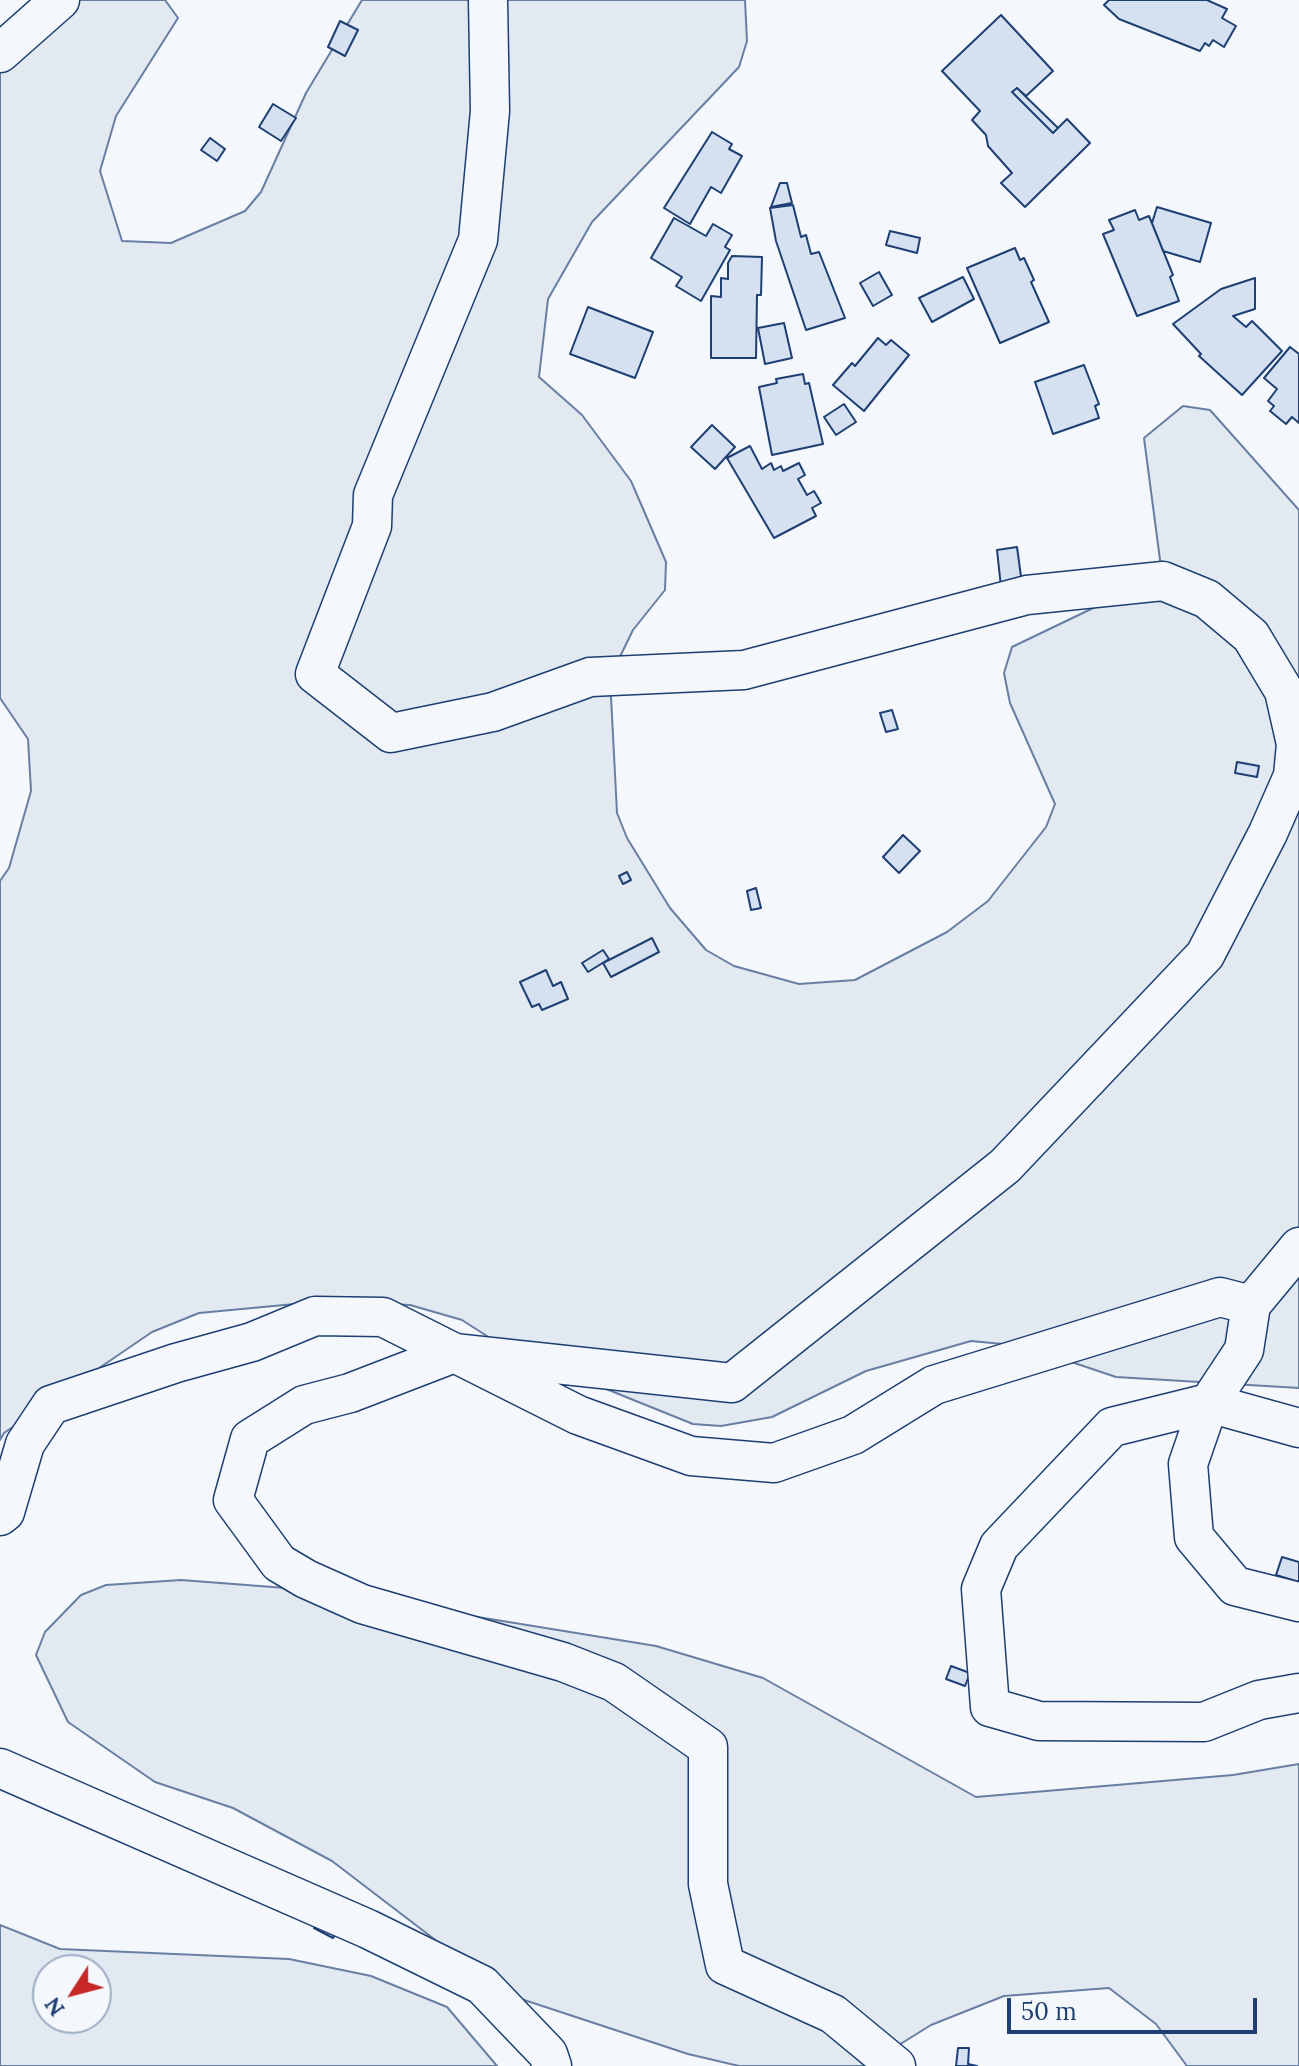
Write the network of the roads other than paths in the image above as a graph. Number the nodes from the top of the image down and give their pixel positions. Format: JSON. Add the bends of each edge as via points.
{"nodes":[{"id":1,"x":60,"y":0,"type":"edge"},
{"id":2,"x":488,"y":0,"type":"edge"},
{"id":3,"x":0,"y":53,"type":"edge"},
{"id":4,"x":1299,"y":1247,"type":"edge"},
{"id":5,"x":1251,"y":1305,"type":"junction"},
{"id":6,"x":454,"y":1353,"type":"junction"},
{"id":7,"x":1209,"y":1403,"type":"junction"},
{"id":8,"x":1299,"y":1428,"type":"edge"},
{"id":9,"x":0,"y":1516,"type":"edge"},
{"id":10,"x":1299,"y":1602,"type":"edge"},
{"id":11,"x":1299,"y":1693,"type":"edge"},
{"id":12,"x":0,"y":1768,"type":"edge"},
{"id":13,"x":552,"y":2066,"type":"edge"},
{"id":14,"x":896,"y":2066,"type":"edge"}],
"edges":[{"from":1,"to":3,"type":"street"},
{"from":2,"to":6,"type":"street","via":[[490,111],[478,240],[373,495],[372,526],[315,674],[391,733],[493,712],[590,677],[744,670],[1027,595],[1163,581],[1207,599],[1251,636],[1284,691],[1296,744],[1293,776],[1205,955],[1005,1166],[732,1383]]},
{"from":4,"to":5,"type":"street"},
{"from":5,"to":6,"type":"street","via":[[1220,1297],[934,1385],[853,1435],[774,1463],[691,1456],[578,1415]]},
{"from":5,"to":7,"type":"street","via":[[1244,1350]]},
{"from":6,"to":9,"type":"street","via":[[383,1317],[315,1316],[252,1342],[51,1405],[25,1444]]},
{"from":6,"to":14,"type":"street","via":[[304,1405],[250,1439],[233,1500],[279,1563],[306,1579],[362,1604],[563,1662],[614,1682],[708,1747],[708,1884],[725,1965],[833,2014]]},
{"from":7,"to":8,"type":"street"},
{"from":7,"to":10,"type":"street","via":[[1188,1464],[1194,1537],[1235,1586]]},
{"from":7,"to":11,"type":"street","via":[[1112,1427],[999,1546],[981,1589],[990,1707],[1039,1721],[1204,1722],[1259,1700]]},
{"from":12,"to":13,"type":"street","via":[[368,1929],[482,1985],[548,2054]]}]}
